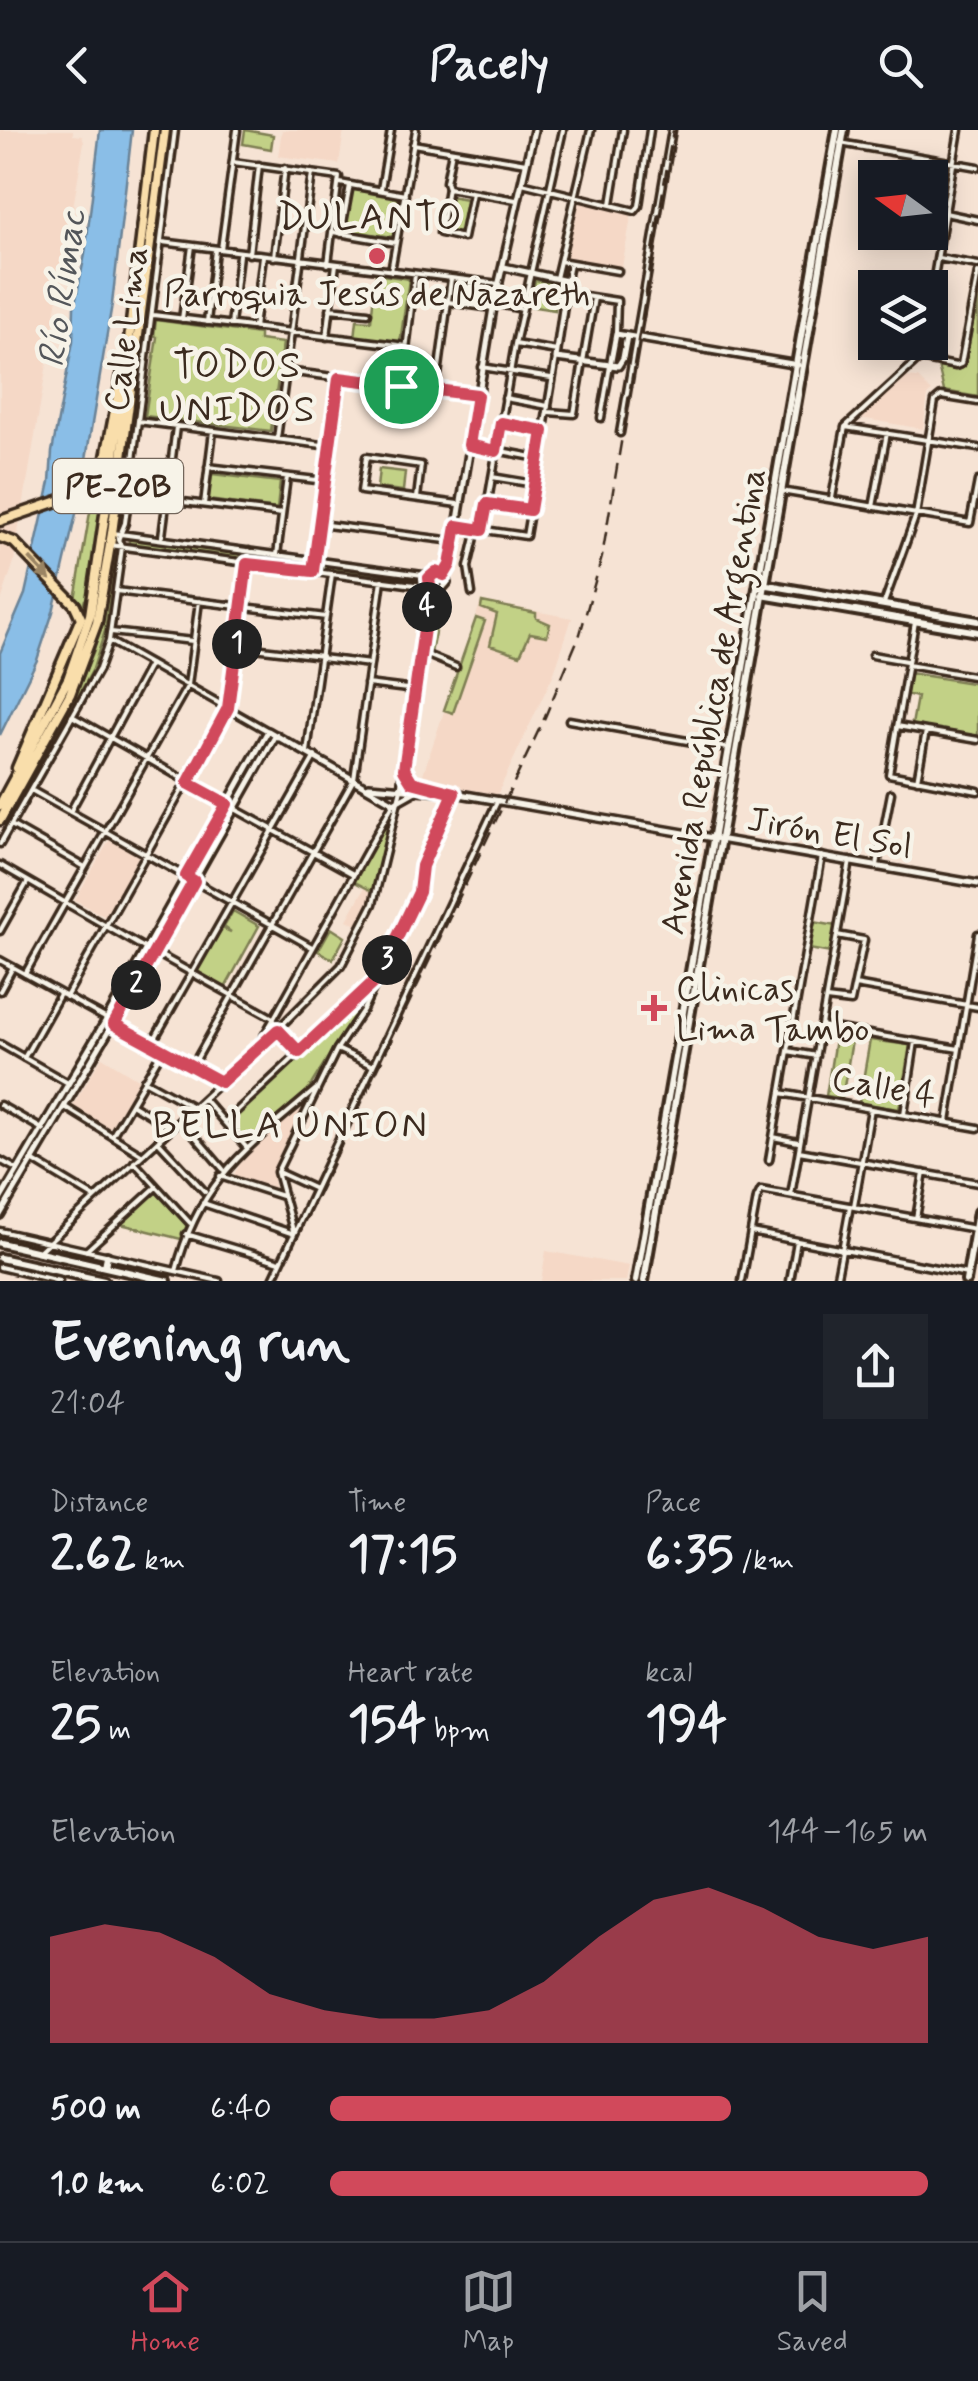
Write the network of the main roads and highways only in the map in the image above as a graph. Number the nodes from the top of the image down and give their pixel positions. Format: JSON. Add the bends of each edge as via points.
{"nodes":[{"id":1,"x":154,"y":130,"type":"edge"},
{"id":2,"x":164,"y":130,"type":"edge"},
{"id":3,"x":841,"y":130,"type":"edge"},
{"id":4,"x":128,"y":351,"type":"junction"},
{"id":5,"x":0,"y":521,"type":"edge"},
{"id":6,"x":0,"y":537,"type":"edge"},
{"id":7,"x":762,"y":584,"type":"junction"},
{"id":8,"x":760,"y":594,"type":"junction"},
{"id":9,"x":978,"y":621,"type":"edge"},
{"id":10,"x":978,"y":632,"type":"edge"},
{"id":11,"x":9,"y":790,"type":"junction"},
{"id":12,"x":0,"y":805,"type":"edge"},
{"id":13,"x":0,"y":820,"type":"edge"},
{"id":14,"x":717,"y":838,"type":"junction"},
{"id":15,"x":978,"y":1212,"type":"edge"},
{"id":16,"x":0,"y":1243,"type":"edge"},
{"id":17,"x":35,"y":1251,"type":"junction"},
{"id":18,"x":107,"y":1256,"type":"road end"},
{"id":19,"x":0,"y":1258,"type":"edge"},
{"id":20,"x":28,"y":1264,"type":"junction"},
{"id":21,"x":104,"y":1266,"type":"junction"},
{"id":22,"x":966,"y":1277,"type":"edge"},
{"id":23,"x":90,"y":1280,"type":"edge"},
{"id":24,"x":104,"y":1281,"type":"edge"},
{"id":25,"x":167,"y":1281,"type":"edge"},
{"id":26,"x":636,"y":1281,"type":"edge"},
{"id":27,"x":644,"y":1281,"type":"edge"}],
"edges":[{"from":1,"to":4,"type":"main road","number":"PE-20B"},
{"from":2,"to":13,"type":"main road","number":"PE-20B","via":[[97,622],[83,664]]},
{"from":3,"to":7,"type":"main road","name":"Avenida República de Argentina"},
{"from":4,"to":5,"type":"main road","via":[[103,480]]},
{"from":4,"to":11,"type":"main road","number":"PE-20B","via":[[90,615],[68,679]]},
{"from":6,"to":11,"type":"main road","one_way":true,"via":[[14,542],[66,596],[81,622]]},
{"from":7,"to":8,"type":"main road","name":"Avenida República de Argentina"},
{"from":7,"to":9,"type":"main road"},
{"from":8,"to":10,"type":"main road"},
{"from":8,"to":14,"type":"main road","name":"Avenida República de Argentina"},
{"from":8,"to":14,"type":"main road","name":"Avenida República de Argentina"},
{"from":11,"to":12,"type":"main road","number":"PE-20B"},
{"from":14,"to":26,"type":"main road","name":"Avenida República de Argentina"},
{"from":14,"to":27,"type":"main road","name":"Avenida República de Argentina"},
{"from":15,"to":22,"type":"main road"},
{"from":16,"to":17,"type":"main road"},
{"from":17,"to":20,"type":"main road"},
{"from":17,"to":21,"type":"main road"},
{"from":18,"to":21,"type":"main road"},
{"from":19,"to":20,"type":"main road"},
{"from":20,"to":23,"type":"main road"},
{"from":21,"to":25,"type":"main road"},
{"from":23,"to":24,"type":"main road"}]}
